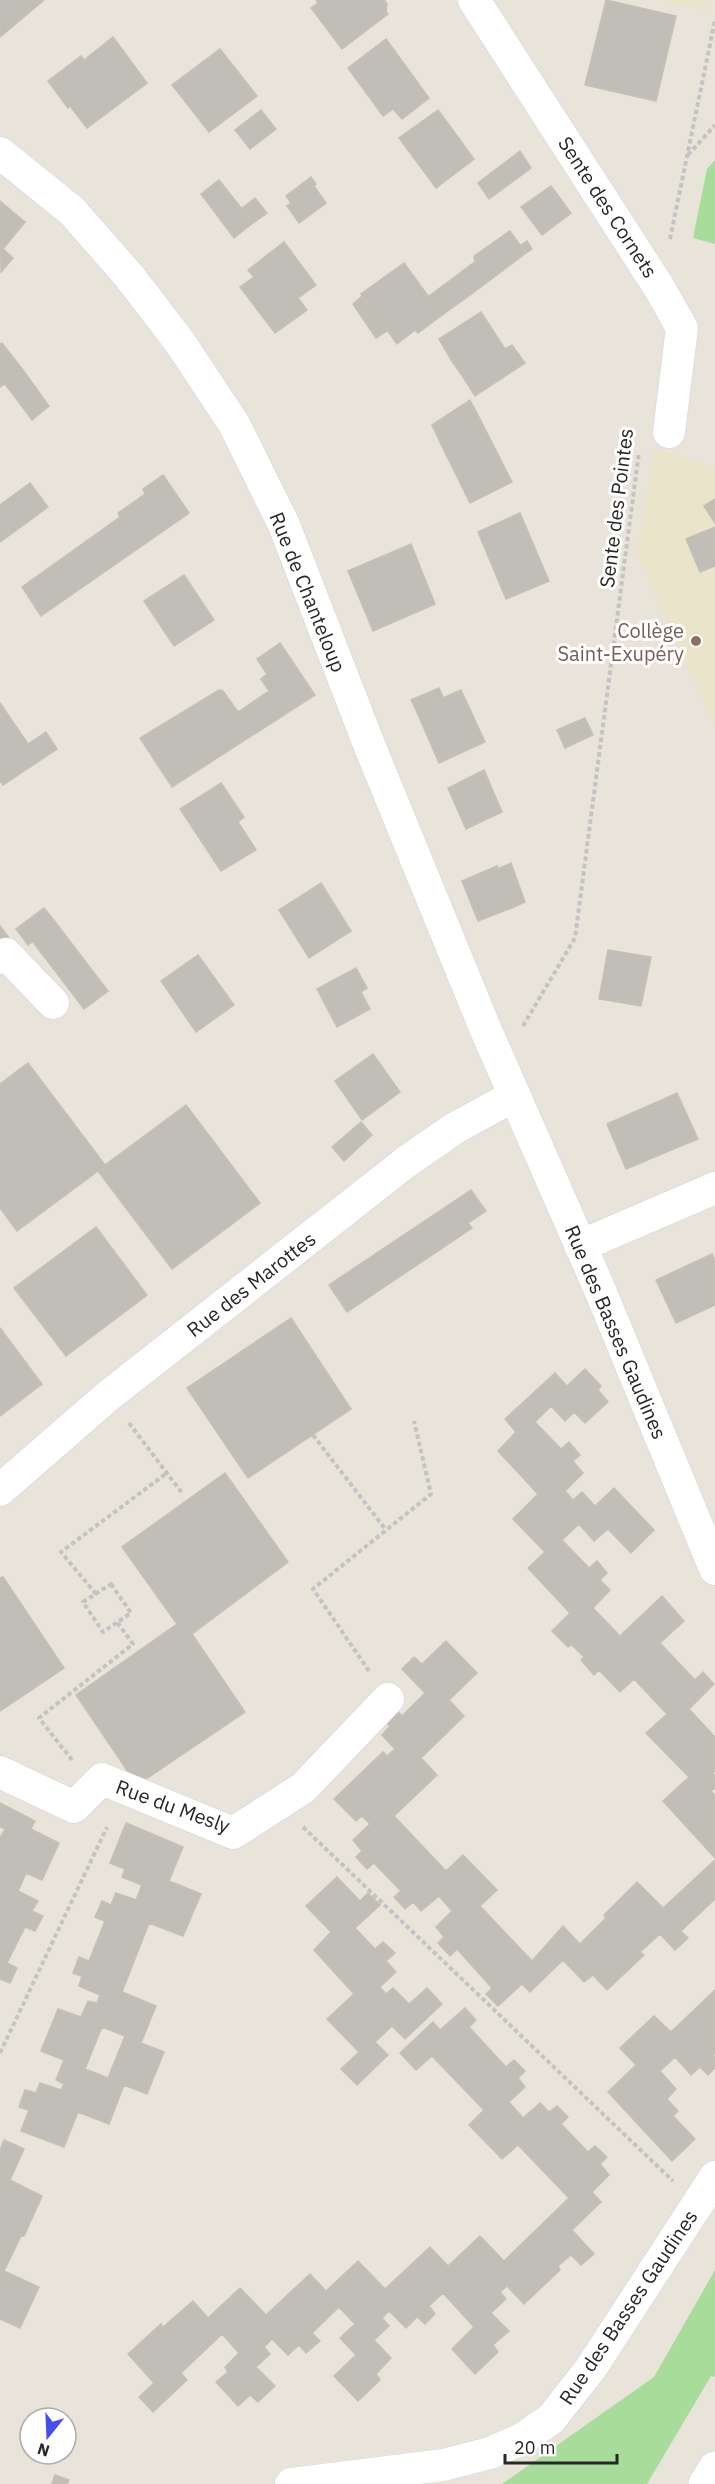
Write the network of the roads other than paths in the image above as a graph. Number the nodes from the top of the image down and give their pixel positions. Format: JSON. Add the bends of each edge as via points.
{"nodes":[{"id":1,"x":474,"y":0,"type":"edge"},
{"id":2,"x":0,"y":153,"type":"edge"},
{"id":3,"x":669,"y":432,"type":"dead end"},
{"id":4,"x":0,"y":958,"type":"edge"},
{"id":5,"x":53,"y":1003,"type":"dead end"},
{"id":6,"x":514,"y":1096,"type":"junction"},
{"id":7,"x":715,"y":1188,"type":"edge"},
{"id":8,"x":580,"y":1246,"type":"junction"},
{"id":9,"x":0,"y":1490,"type":"edge"},
{"id":10,"x":715,"y":1569,"type":"edge"},
{"id":11,"x":388,"y":1699,"type":"road end"},
{"id":12,"x":0,"y":1772,"type":"edge"},
{"id":13,"x":715,"y":2177,"type":"edge"},
{"id":14,"x":715,"y":2468,"type":"edge"},
{"id":15,"x":291,"y":2484,"type":"edge"},
{"id":16,"x":705,"y":2484,"type":"edge"}],
"edges":[{"from":1,"to":3,"type":"street","name":"Sente des Cornets","via":[[682,328]]},
{"from":2,"to":6,"type":"street","name":"Rue de Chanteloup","via":[[72,211],[129,276],[179,340],[234,424],[284,525],[370,747]]},
{"from":4,"to":5,"type":"street","via":[[6,954]]},
{"from":6,"to":8,"type":"street","name":"Rue des Basses Gaudines"},
{"from":6,"to":9,"type":"street","name":"Rue des Marottes","via":[[455,1128],[406,1162],[108,1396]]},
{"from":7,"to":8,"type":"street"},
{"from":8,"to":10,"type":"street","name":"Rue des Basses Gaudines"},
{"from":11,"to":12,"type":"street","name":"Rue du Mesly","via":[[303,1788],[233,1833],[102,1779],[74,1807]]},
{"from":13,"to":15,"type":"street","name":"Rue des Basses Gaudines","via":[[591,2368],[542,2426],[490,2453],[443,2465]]},
{"from":14,"to":16,"type":"main road"}]}
